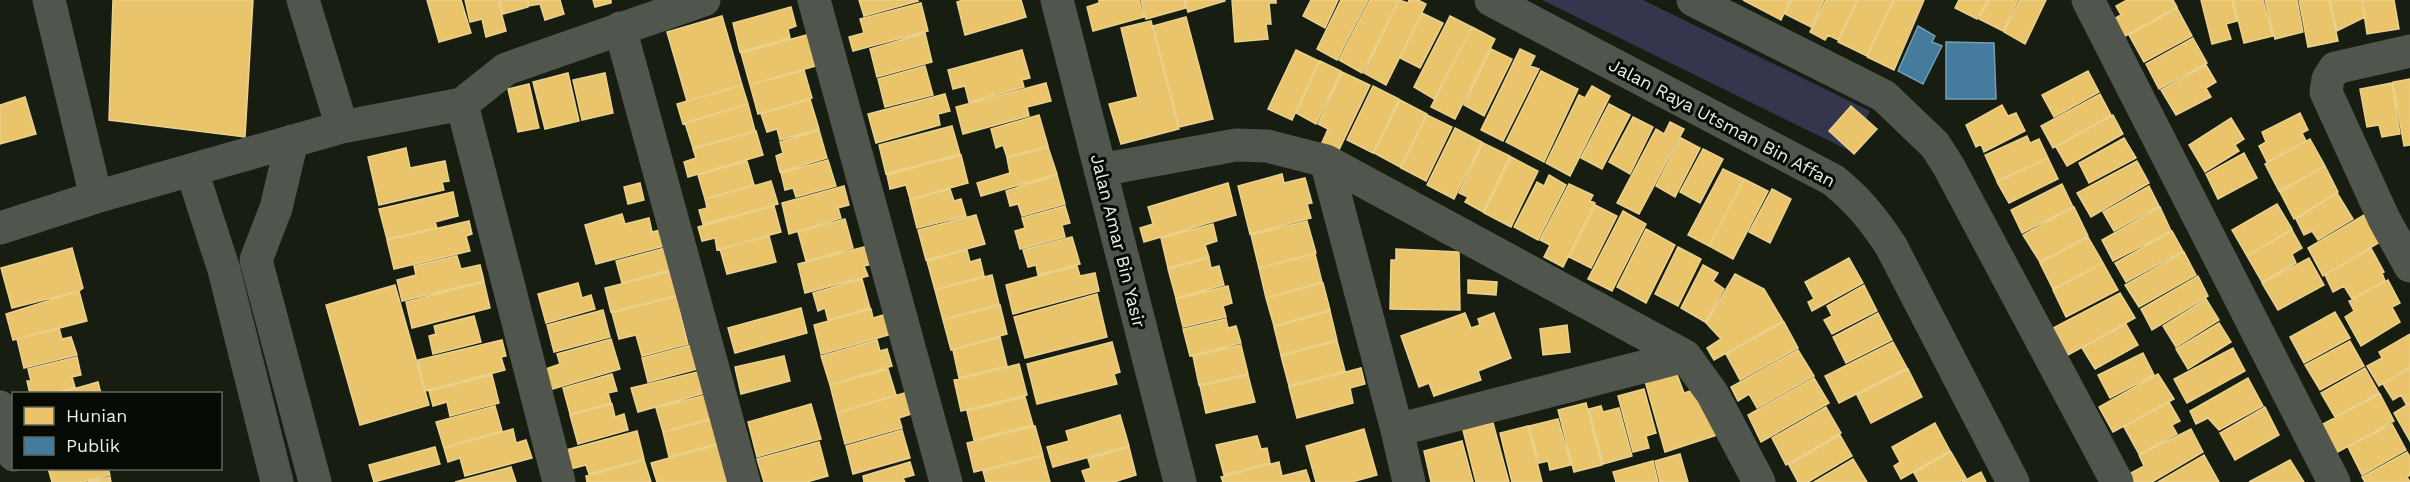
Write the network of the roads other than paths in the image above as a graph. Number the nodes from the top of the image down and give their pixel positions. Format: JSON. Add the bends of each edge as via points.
{"nodes":[{"id":1,"x":49,"y":0,"type":"edge"},
{"id":2,"x":303,"y":0,"type":"edge"},
{"id":3,"x":704,"y":0,"type":"edge"},
{"id":4,"x":814,"y":0,"type":"edge"},
{"id":5,"x":1057,"y":0,"type":"edge"},
{"id":6,"x":1491,"y":0,"type":"edge"},
{"id":7,"x":1693,"y":0,"type":"edge"},
{"id":8,"x":2088,"y":0,"type":"edge"},
{"id":9,"x":620,"y":28,"type":"junction"},
{"id":10,"x":2410,"y":51,"type":"edge"},
{"id":11,"x":462,"y":104,"type":"junction"},
{"id":12,"x":342,"y":127,"type":"junction"},
{"id":13,"x":292,"y":141,"type":"junction"},
{"id":14,"x":1326,"y":161,"type":"junction"},
{"id":15,"x":1100,"y":170,"type":"junction"},
{"id":16,"x":192,"y":171,"type":"junction"},
{"id":17,"x":96,"y":197,"type":"junction"},
{"id":18,"x":2397,"y":217,"type":"edge"},
{"id":19,"x":0,"y":228,"type":"edge"},
{"id":20,"x":256,"y":260,"type":"junction"},
{"id":21,"x":2410,"y":266,"type":"edge"},
{"id":22,"x":224,"y":270,"type":"junction"},
{"id":23,"x":1685,"y":356,"type":"junction"},
{"id":24,"x":0,"y":407,"type":"edge"},
{"id":25,"x":1397,"y":430,"type":"junction"},
{"id":26,"x":12,"y":448,"type":"edge"},
{"id":27,"x":277,"y":482,"type":"edge"},
{"id":28,"x":315,"y":482,"type":"edge"},
{"id":29,"x":559,"y":482,"type":"edge"},
{"id":30,"x":744,"y":482,"type":"edge"},
{"id":31,"x":946,"y":482,"type":"edge"},
{"id":32,"x":1180,"y":482,"type":"edge"},
{"id":33,"x":1409,"y":482,"type":"edge"},
{"id":34,"x":1759,"y":482,"type":"edge"},
{"id":35,"x":2013,"y":482,"type":"edge"},
{"id":36,"x":2116,"y":482,"type":"edge"},
{"id":37,"x":2334,"y":482,"type":"edge"}],
"edges":[{"from":1,"to":17,"type":"street"},
{"from":2,"to":12,"type":"street"},
{"from":3,"to":9,"type":"street"},
{"from":4,"to":31,"type":"street"},
{"from":5,"to":15,"type":"street","name":"Jalan Amar Bin Yasir"},
{"from":6,"to":35,"type":"street","name":"Jalan Raya Utsman Bin Affan","via":[[1833,180],[1854,197],[1891,246]]},
{"from":7,"to":36,"type":"street","via":[[1884,96],[1935,145]]},
{"from":8,"to":37,"type":"street"},
{"from":9,"to":11,"type":"street","via":[[506,69]]},
{"from":9,"to":30,"type":"street"},
{"from":10,"to":18,"type":"street","via":[[2335,68],[2326,92]]},
{"from":11,"to":12,"type":"street"},
{"from":11,"to":29,"type":"street"},
{"from":12,"to":13,"type":"street"},
{"from":13,"to":16,"type":"street"},
{"from":13,"to":20,"type":"street","via":[[276,208]]},
{"from":14,"to":15,"type":"street","via":[[1267,146],[1236,145]]},
{"from":14,"to":23,"type":"street"},
{"from":14,"to":25,"type":"street"},
{"from":15,"to":32,"type":"street","name":"Jalan Amar Bin Yasir"},
{"from":16,"to":17,"type":"street"},
{"from":16,"to":22,"type":"street"},
{"from":17,"to":19,"type":"street"},
{"from":18,"to":21,"type":"street"},
{"from":20,"to":22,"type":"street"},
{"from":20,"to":28,"type":"street"},
{"from":22,"to":27,"type":"street"},
{"from":23,"to":25,"type":"street"},
{"from":23,"to":34,"type":"street","via":[[1712,393]]},
{"from":24,"to":26,"type":"street"},
{"from":25,"to":33,"type":"street"}]}
